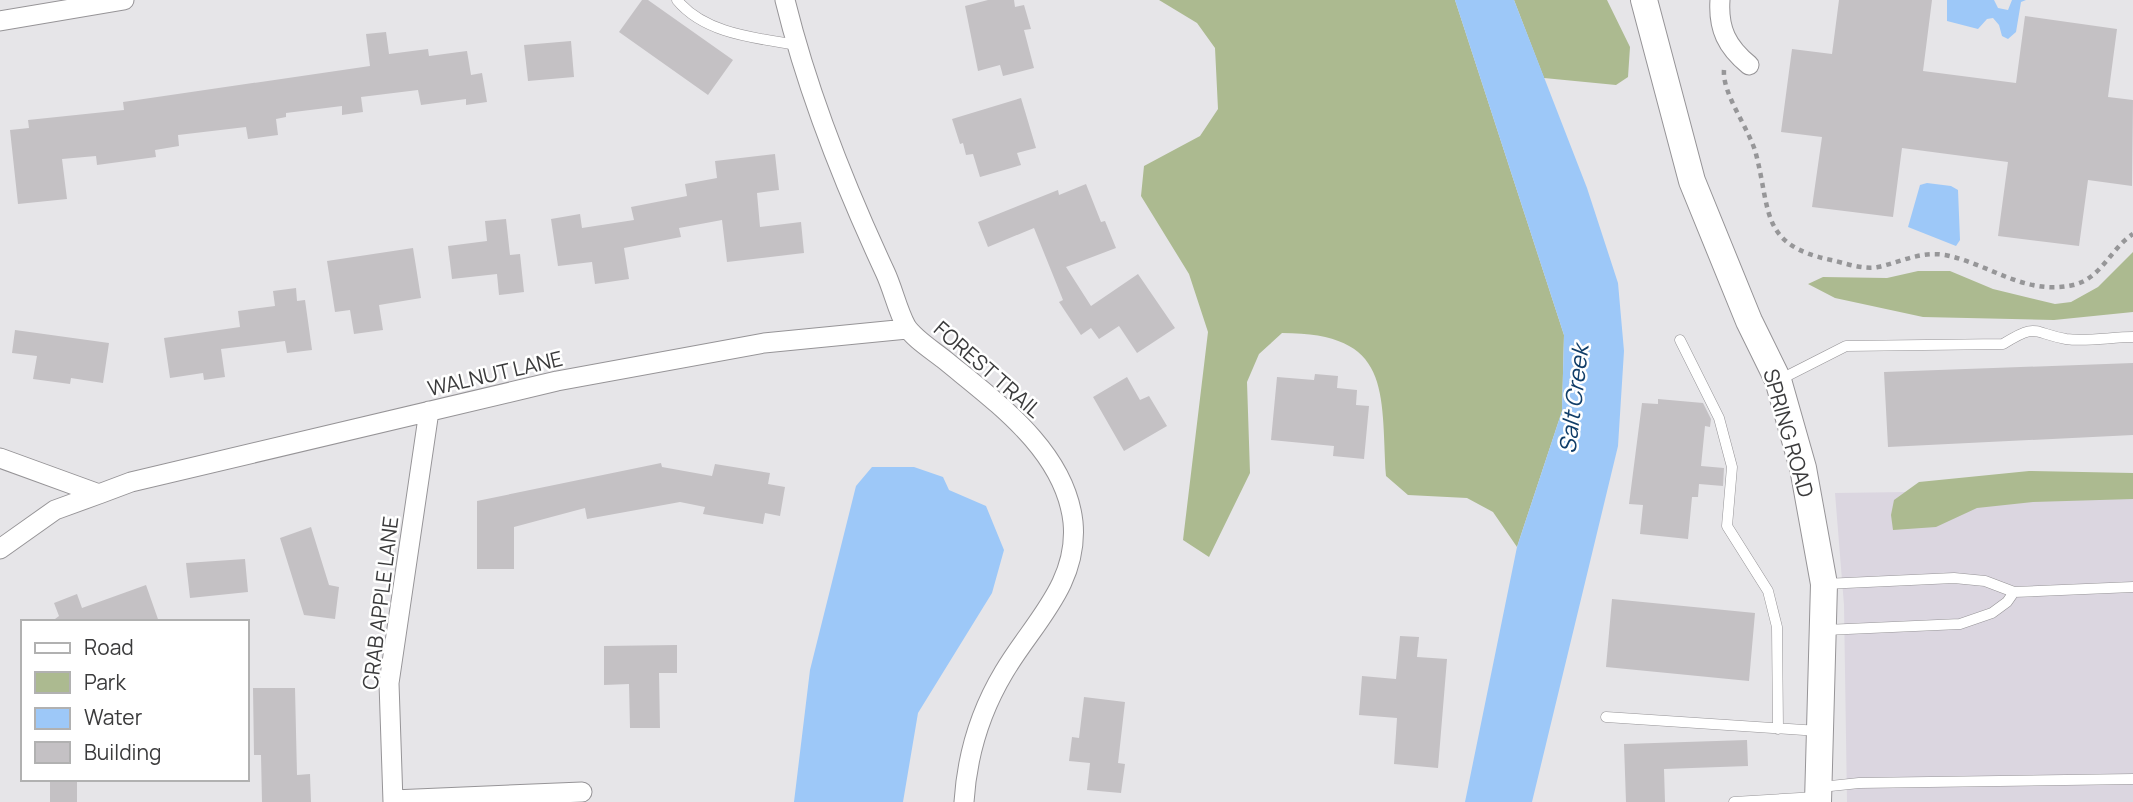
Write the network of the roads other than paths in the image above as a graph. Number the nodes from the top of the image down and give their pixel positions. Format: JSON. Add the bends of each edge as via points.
{"nodes":[{"id":1,"x":124,"y":0,"type":"edge"},
{"id":2,"x":677,"y":0,"type":"edge"},
{"id":3,"x":785,"y":0,"type":"edge"},
{"id":4,"x":1644,"y":0,"type":"edge"},
{"id":5,"x":1720,"y":0,"type":"edge"},
{"id":6,"x":0,"y":21,"type":"edge"},
{"id":7,"x":797,"y":45,"type":"junction"},
{"id":8,"x":1742,"y":59,"type":"road end"},
{"id":9,"x":907,"y":328,"type":"junction"},
{"id":10,"x":2133,"y":337,"type":"edge"},
{"id":11,"x":1680,"y":340,"type":"dead end"},
{"id":12,"x":1778,"y":380,"type":"junction"},
{"id":13,"x":429,"y":411,"type":"junction"},
{"id":14,"x":0,"y":458,"type":"edge"},
{"id":15,"x":99,"y":494,"type":"junction"},
{"id":16,"x":0,"y":549,"type":"edge"},
{"id":17,"x":1824,"y":584,"type":"junction"},
{"id":18,"x":2133,"y":587,"type":"edge"},
{"id":19,"x":2014,"y":592,"type":"junction"},
{"id":20,"x":1824,"y":630,"type":"junction"},
{"id":21,"x":1606,"y":717,"type":"dead end"},
{"id":22,"x":1778,"y":729,"type":"junction"},
{"id":23,"x":1819,"y":731,"type":"junction"},
{"id":24,"x":2133,"y":779,"type":"edge"},
{"id":25,"x":571,"y":795,"type":"edge"},
{"id":26,"x":1818,"y":796,"type":"edge"},
{"id":27,"x":492,"y":799,"type":"edge"},
{"id":28,"x":393,"y":801,"type":"edge"},
{"id":29,"x":964,"y":802,"type":"edge"},
{"id":30,"x":1734,"y":802,"type":"edge"}],
"edges":[{"from":1,"to":6,"type":"street"},
{"from":2,"to":7,"type":"lane","via":[[705,22],[738,35]]},
{"from":3,"to":7,"type":"street","name":"FOREST TRAIL"},
{"from":4,"to":12,"type":"street","name":"SPRING ROAD","via":[[1692,181]]},
{"from":5,"to":8,"type":"street","via":[[1723,35]]},
{"from":7,"to":9,"type":"street","name":"FOREST TRAIL","via":[[860,222]]},
{"from":9,"to":13,"type":"street","name":"WALNUT LANE","via":[[722,350]]},
{"from":9,"to":29,"type":"street","name":"FOREST TRAIL","via":[[1003,408],[1043,450],[1068,496],[1073,524],[1071,556],[1061,587],[1004,671],[982,717],[970,756]]},
{"from":10,"to":12,"type":"lane","via":[[2066,339],[2039,329],[2020,333],[2003,344],[1846,346]]},
{"from":11,"to":22,"type":"lane","via":[[1719,418],[1732,467],[1727,526],[1768,590],[1780,666]]},
{"from":12,"to":17,"type":"street","name":"SPRING ROAD","via":[[1803,468]]},
{"from":13,"to":15,"type":"street","name":"WALNUT LANE","via":[[131,482]]},
{"from":13,"to":28,"type":"street","name":"CRAB APPLE LANE","via":[[389,683]]},
{"from":14,"to":15,"type":"street"},
{"from":15,"to":16,"type":"street","name":"WALNUT LANE","via":[[55,510]]},
{"from":17,"to":19,"type":"lane","via":[[1954,578],[1985,581]]},
{"from":17,"to":20,"type":"street","name":"SPRING ROAD"},
{"from":18,"to":19,"type":"lane"},
{"from":19,"to":20,"type":"lane","via":[[1992,613],[1960,624]]},
{"from":20,"to":23,"type":"street","name":"SPRING ROAD"},
{"from":21,"to":22,"type":"lane"},
{"from":22,"to":23,"type":"lane"},
{"from":23,"to":26,"type":"street","name":"SPRING ROAD"},
{"from":24,"to":26,"type":"lane","via":[[1859,783]]},
{"from":25,"to":27,"type":"street"},
{"from":26,"to":30,"type":"lane"},
{"from":27,"to":28,"type":"street"}]}
